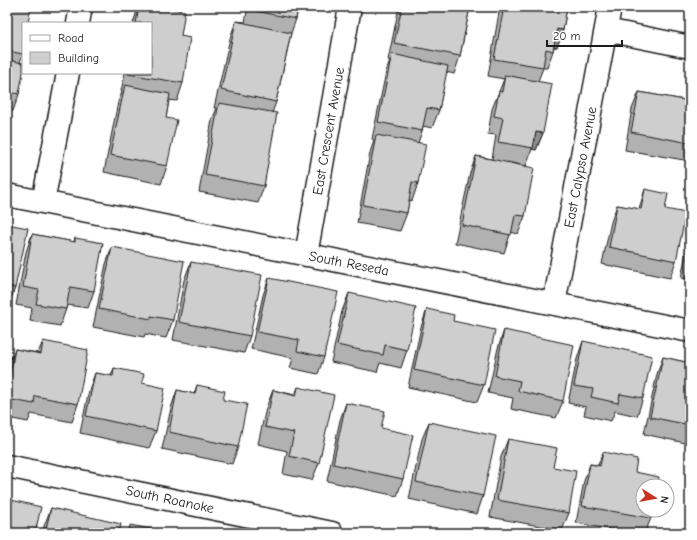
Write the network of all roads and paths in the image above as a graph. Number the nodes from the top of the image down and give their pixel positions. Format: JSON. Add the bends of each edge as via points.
{"nodes":[{"id":1,"x":81,"y":7,"type":"edge"},
{"id":2,"x":350,"y":7,"type":"edge"},
{"id":3,"x":610,"y":7,"type":"edge"},
{"id":4,"x":78,"y":22,"type":"edge"},
{"id":5,"x":606,"y":30,"type":"junction"},
{"id":6,"x":690,"y":47,"type":"edge"},
{"id":7,"x":68,"y":74,"type":"edge"},
{"id":8,"x":7,"y":195,"type":"edge"},
{"id":9,"x":43,"y":202,"type":"junction"},
{"id":10,"x":306,"y":254,"type":"junction"},
{"id":11,"x":554,"y":304,"type":"junction"},
{"id":12,"x":690,"y":331,"type":"edge"},
{"id":13,"x":7,"y":466,"type":"edge"},
{"id":14,"x":332,"y":533,"type":"edge"}],
"edges":[{"from":1,"to":4,"type":"street"},
{"from":2,"to":10,"type":"street","name":"East Crescent Avenue"},
{"from":3,"to":5,"type":"street","name":"East Calypso Avenue"},
{"from":5,"to":6,"type":"street"},
{"from":5,"to":11,"type":"street","name":"East Calypso Avenue"},
{"from":7,"to":9,"type":"street"},
{"from":8,"to":9,"type":"street","name":"South Reseda"},
{"from":9,"to":10,"type":"street","name":"South Reseda"},
{"from":10,"to":11,"type":"street","name":"South Reseda"},
{"from":11,"to":12,"type":"street","name":"South Reseda"},
{"from":13,"to":14,"type":"street","name":"South Roanoke"}]}
